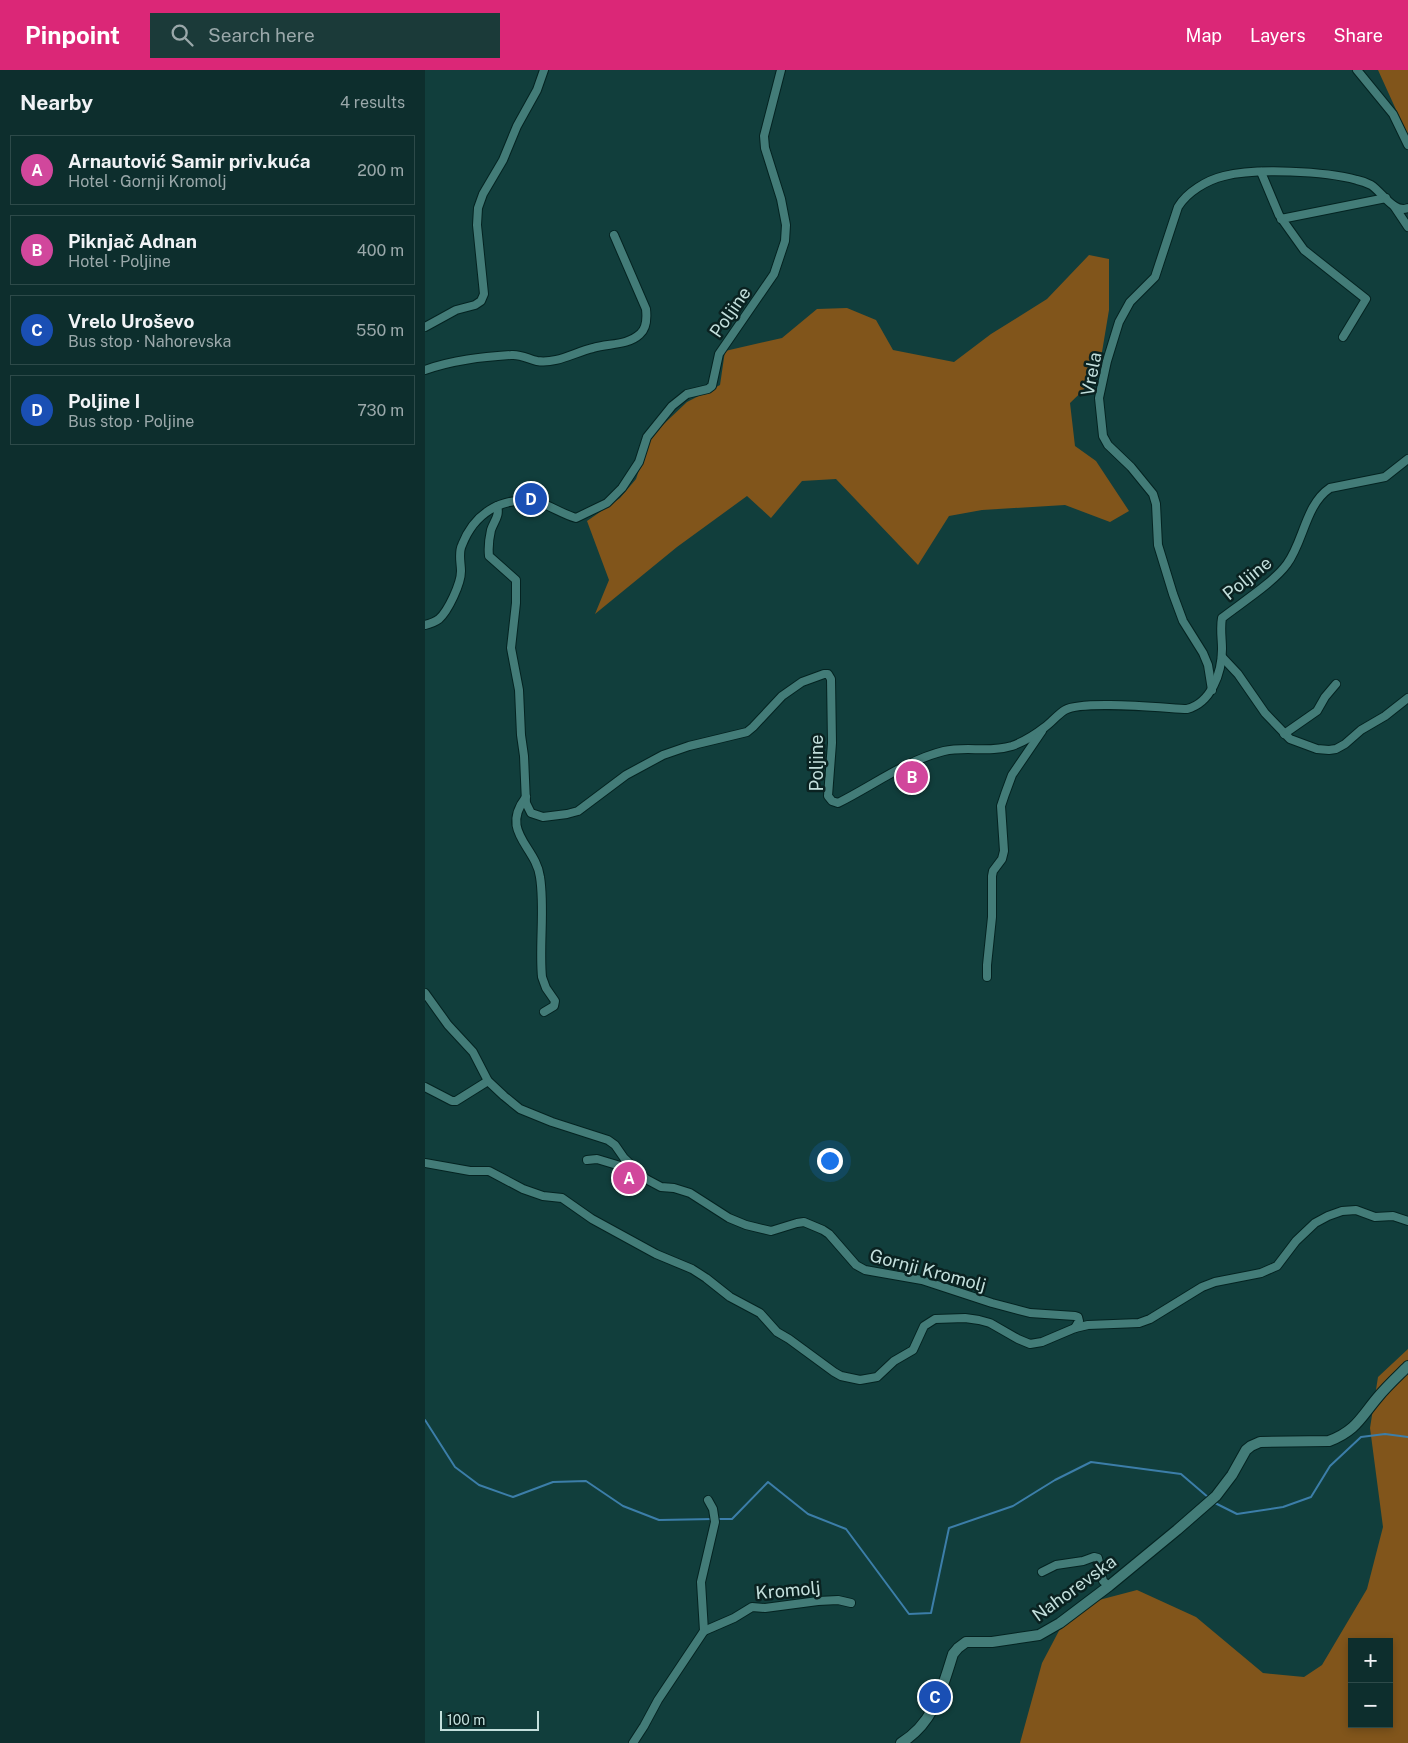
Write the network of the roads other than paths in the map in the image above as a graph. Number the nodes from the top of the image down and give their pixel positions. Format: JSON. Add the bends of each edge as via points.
{"nodes":[{"id":1,"x":544,"y":70,"type":"edge"},
{"id":2,"x":781,"y":70,"type":"edge"},
{"id":3,"x":1357,"y":70,"type":"edge"},
{"id":4,"x":1408,"y":145,"type":"edge"},
{"id":5,"x":1261,"y":172,"type":"junction"},
{"id":6,"x":1385,"y":198,"type":"junction"},
{"id":7,"x":1394,"y":206,"type":"junction"},
{"id":8,"x":1407,"y":209,"type":"edge"},
{"id":9,"x":1281,"y":219,"type":"junction"},
{"id":10,"x":1408,"y":227,"type":"edge"},
{"id":11,"x":614,"y":235,"type":"dead end"},
{"id":12,"x":425,"y":327,"type":"edge"},
{"id":13,"x":1343,"y":337,"type":"dead end"},
{"id":14,"x":425,"y":370,"type":"edge"},
{"id":15,"x":1408,"y":459,"type":"edge"},
{"id":16,"x":497,"y":506,"type":"junction"},
{"id":17,"x":425,"y":625,"type":"edge"},
{"id":18,"x":1222,"y":657,"type":"junction"},
{"id":19,"x":1336,"y":684,"type":"dead end"},
{"id":20,"x":1211,"y":690,"type":"junction"},
{"id":21,"x":1408,"y":698,"type":"edge"},
{"id":22,"x":1045,"y":728,"type":"junction"},
{"id":23,"x":1284,"y":734,"type":"junction"},
{"id":24,"x":525,"y":797,"type":"junction"},
{"id":25,"x":987,"y":977,"type":"dead end"},
{"id":26,"x":425,"y":993,"type":"edge"},
{"id":27,"x":544,"y":1012,"type":"dead end"},
{"id":28,"x":488,"y":1082,"type":"junction"},
{"id":29,"x":425,"y":1087,"type":"edge"},
{"id":30,"x":587,"y":1160,"type":"dead end"},
{"id":31,"x":425,"y":1162,"type":"edge"},
{"id":32,"x":639,"y":1172,"type":"junction"},
{"id":33,"x":1408,"y":1221,"type":"edge"},
{"id":34,"x":1075,"y":1328,"type":"junction"},
{"id":35,"x":1408,"y":1366,"type":"edge"},
{"id":36,"x":708,"y":1500,"type":"dead end"},
{"id":37,"x":1042,"y":1572,"type":"dead end"},
{"id":38,"x":1109,"y":1586,"type":"junction"},
{"id":39,"x":851,"y":1603,"type":"dead end"},
{"id":40,"x":704,"y":1631,"type":"junction"},
{"id":41,"x":633,"y":1743,"type":"edge"},
{"id":42,"x":901,"y":1743,"type":"edge"}],
"edges":[{"from":1,"to":12,"type":"street","via":[[479,208],[477,226],[484,294],[481,301]]},
{"from":2,"to":16,"type":"street","name":"Poljine","via":[[764,136],[781,199],[785,241],[774,274],[719,354],[712,386],[687,394],[672,406],[647,437],[639,462],[622,488],[607,503],[576,518],[537,502],[517,501]]},
{"from":3,"to":4,"type":"street","via":[[1393,114]]},
{"from":5,"to":6,"type":"street","name":"Vrela","via":[[1349,178],[1369,184]]},
{"from":5,"to":9,"type":"street"},
{"from":5,"to":20,"type":"street","name":"Vrela","via":[[1222,176],[1183,198],[1177,207],[1155,278],[1130,302],[1119,322],[1099,398],[1103,436],[1155,499],[1158,545],[1183,621],[1208,665]]},
{"from":6,"to":7,"type":"street","name":"Vrela"},
{"from":6,"to":9,"type":"street"},
{"from":7,"to":8,"type":"street","name":"Vrela"},
{"from":7,"to":10,"type":"street","name":"Vrela"},
{"from":9,"to":13,"type":"street","via":[[1303,250],[1366,299]]},
{"from":11,"to":14,"type":"street","via":[[646,310],[645,326],[638,336],[552,360],[537,361],[514,354],[467,359]]},
{"from":15,"to":18,"type":"street","name":"Poljine","via":[[1385,477],[1324,492],[1281,572],[1222,618]]},
{"from":16,"to":17,"type":"street","name":"Poljine","via":[[485,511],[461,545],[459,584],[438,620]]},
{"from":16,"to":24,"type":"street","via":[[497,518],[488,545],[489,556],[515,580],[511,648],[519,690]]},
{"from":18,"to":20,"type":"street","name":"Poljine","via":[[1216,683]]},
{"from":18,"to":23,"type":"street"},
{"from":19,"to":23,"type":"street","via":[[1317,711]]},
{"from":20,"to":22,"type":"street","name":"Poljine","via":[[1195,707],[1187,709],[1077,706],[1067,709]]},
{"from":21,"to":23,"type":"street","via":[[1336,749],[1317,749]]},
{"from":22,"to":24,"type":"street","name":"Poljine","via":[[1011,746],[952,750],[927,757],[838,803],[828,796],[832,743],[831,679],[828,674],[823,674],[802,682],[782,696],[747,732],[663,755],[626,775],[578,810],[543,817],[531,813]]},
{"from":22,"to":25,"type":"street","via":[[1012,775],[1001,806],[1004,851],[992,876]]},
{"from":24,"to":27,"type":"street","via":[[515,817],[516,826],[540,876],[542,977],[555,1001],[554,1006]]},
{"from":26,"to":28,"type":"street","name":"Gornji Kromolj","via":[[473,1052]]},
{"from":28,"to":29,"type":"street","via":[[457,1101]]},
{"from":28,"to":32,"type":"street","name":"Gornji Kromolj","via":[[520,1109],[607,1140]]},
{"from":30,"to":32,"type":"street","via":[[597,1159]]},
{"from":31,"to":34,"type":"street","via":[[470,1171],[489,1171],[523,1189],[562,1198],[592,1219],[656,1254],[692,1269],[730,1297],[760,1312],[777,1332],[841,1376],[860,1380],[877,1376],[894,1360],[913,1350],[924,1326],[935,1319],[979,1320],[1030,1344]]},
{"from":32,"to":34,"type":"street","name":"Gornji Kromolj","via":[[661,1187],[690,1192],[746,1226],[771,1231],[804,1222],[823,1230],[856,1265],[865,1270],[922,1280],[1030,1313],[1075,1316],[1079,1321]]},
{"from":33,"to":34,"type":"street","via":[[1342,1210],[1315,1223],[1277,1266],[1202,1287],[1139,1323],[1099,1323]]},
{"from":35,"to":38,"type":"street","name":"Nahorevska","via":[[1377,1398],[1360,1422],[1337,1438],[1329,1441],[1260,1442],[1251,1446],[1232,1476],[1211,1500]]},
{"from":36,"to":40,"type":"street","via":[[714,1518],[701,1582]]},
{"from":37,"to":38,"type":"street","via":[[1056,1565],[1094,1557],[1098,1558],[1103,1581]]},
{"from":38,"to":42,"type":"street","name":"Nahorevska","via":[[1039,1635],[966,1642],[958,1648],[937,1702],[925,1722],[913,1736]]},
{"from":39,"to":40,"type":"street","name":"Kromolj","via":[[837,1600],[752,1607]]},
{"from":40,"to":41,"type":"street"}]}
